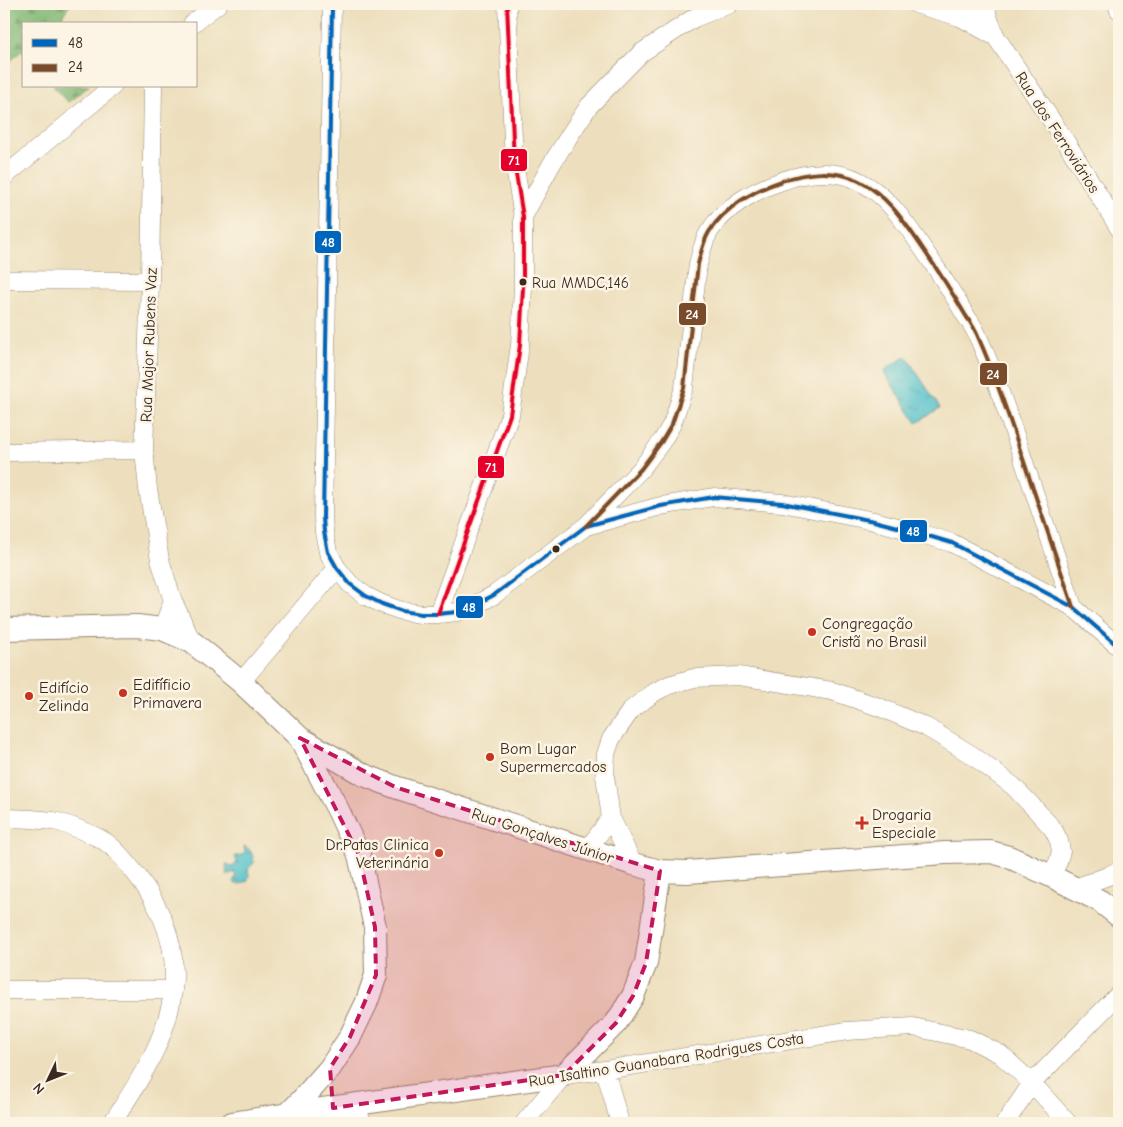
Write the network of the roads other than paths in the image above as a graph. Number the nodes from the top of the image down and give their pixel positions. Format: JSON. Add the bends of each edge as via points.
{"nodes":[{"id":1,"x":218,"y":4,"type":"edge"},
{"id":2,"x":331,"y":4,"type":"edge"},
{"id":3,"x":507,"y":4,"type":"edge"},
{"id":4,"x":730,"y":4,"type":"edge"},
{"id":5,"x":916,"y":4,"type":"edge"},
{"id":6,"x":1117,"y":4,"type":"edge"},
{"id":7,"x":985,"y":8,"type":"edge"},
{"id":8,"x":1119,"y":10,"type":"edge"},
{"id":9,"x":960,"y":17,"type":"junction"},
{"id":10,"x":195,"y":22,"type":"edge"},
{"id":11,"x":996,"y":37,"type":"junction"},
{"id":12,"x":111,"y":88,"type":"edge"},
{"id":13,"x":153,"y":88,"type":"edge"},
{"id":14,"x":514,"y":162,"type":"junction"},
{"id":15,"x":551,"y":165,"type":"junction"},
{"id":16,"x":4,"y":178,"type":"edge"},
{"id":17,"x":523,"y":217,"type":"junction"},
{"id":18,"x":1119,"y":228,"type":"edge"},
{"id":19,"x":4,"y":280,"type":"edge"},
{"id":20,"x":150,"y":281,"type":"junction"},
{"id":21,"x":144,"y":450,"type":"junction"},
{"id":22,"x":4,"y":452,"type":"edge"},
{"id":23,"x":624,"y":486,"type":"junction"},
{"id":24,"x":620,"y":517,"type":"junction"},
{"id":25,"x":586,"y":526,"type":"junction"},
{"id":26,"x":337,"y":568,"type":"junction"},
{"id":27,"x":173,"y":601,"type":"junction"},
{"id":28,"x":1073,"y":606,"type":"junction"},
{"id":29,"x":438,"y":614,"type":"junction"},
{"id":30,"x":4,"y":629,"type":"edge"},
{"id":31,"x":162,"y":630,"type":"junction"},
{"id":32,"x":192,"y":642,"type":"junction"},
{"id":33,"x":1119,"y":647,"type":"edge"},
{"id":34,"x":241,"y":682,"type":"junction"},
{"id":35,"x":300,"y":738,"type":"junction"},
{"id":36,"x":364,"y":774,"type":"junction"},
{"id":37,"x":338,"y":810,"type":"junction"},
{"id":38,"x":4,"y":818,"type":"edge"},
{"id":39,"x":611,"y":818,"type":"junction"},
{"id":40,"x":586,"y":850,"type":"junction"},
{"id":41,"x":633,"y":864,"type":"junction"},
{"id":42,"x":1119,"y":870,"type":"edge"},
{"id":43,"x":660,"y":871,"type":"junction"},
{"id":44,"x":1051,"y":876,"type":"junction"},
{"id":45,"x":1075,"y":888,"type":"junction"},
{"id":46,"x":1119,"y":916,"type":"edge"},
{"id":47,"x":4,"y":990,"type":"edge"},
{"id":48,"x":173,"y":990,"type":"junction"},
{"id":49,"x":1119,"y":994,"type":"edge"},
{"id":50,"x":330,"y":1068,"type":"junction"},
{"id":51,"x":605,"y":1070,"type":"junction"},
{"id":52,"x":564,"y":1075,"type":"junction"},
{"id":53,"x":1032,"y":1083,"type":"junction"},
{"id":54,"x":288,"y":1114,"type":"junction"},
{"id":55,"x":322,"y":1114,"type":"edge"},
{"id":56,"x":359,"y":1114,"type":"edge"},
{"id":57,"x":112,"y":1123,"type":"edge"},
{"id":58,"x":232,"y":1123,"type":"edge"},
{"id":59,"x":524,"y":1123,"type":"edge"},
{"id":60,"x":620,"y":1123,"type":"edge"},
{"id":61,"x":1005,"y":1123,"type":"edge"},
{"id":62,"x":1068,"y":1123,"type":"edge"}],
"edges":[{"from":1,"to":10,"type":"street"},
{"from":2,"to":26,"type":"street","via":[[323,517],[328,552]]},
{"from":3,"to":14,"type":"street"},
{"from":4,"to":15,"type":"street","via":[[694,18],[641,53],[589,106]]},
{"from":5,"to":9,"type":"street"},
{"from":6,"to":8,"type":"street"},
{"from":7,"to":9,"type":"street"},
{"from":7,"to":11,"type":"street","name":"Rua dos Ferroviários"},
{"from":9,"to":11,"type":"street"},
{"from":11,"to":18,"type":"street","name":"Rua dos Ferroviários"},
{"from":12,"to":16,"type":"street"},
{"from":13,"to":20,"type":"street","name":"Rua Major Rubens Vaz"},
{"from":14,"to":15,"type":"street","via":[[531,174],[541,173]]},
{"from":14,"to":17,"type":"street"},
{"from":15,"to":17,"type":"street"},
{"from":17,"to":29,"type":"street","via":[[520,345],[510,415]]},
{"from":19,"to":20,"type":"street"},
{"from":20,"to":21,"type":"street","name":"Rua Major Rubens Vaz"},
{"from":21,"to":22,"type":"street"},
{"from":21,"to":27,"type":"street","name":"Rua Major Rubens Vaz","via":[[160,560]]},
{"from":23,"to":24,"type":"street","via":[[617,504]]},
{"from":23,"to":25,"type":"street"},
{"from":23,"to":28,"type":"street","via":[[662,441],[678,407],[684,388],[698,264],[709,232],[736,204],[772,184],[791,177],[840,174],[874,190],[890,205],[937,269],[979,338]]},
{"from":24,"to":25,"type":"street"},
{"from":24,"to":28,"type":"street","via":[[714,497],[819,510],[905,528],[952,543]]},
{"from":25,"to":29,"type":"street","via":[[494,595],[457,612]]},
{"from":26,"to":29,"type":"street","via":[[350,584],[382,604],[402,611]]},
{"from":26,"to":34,"type":"street"},
{"from":27,"to":31,"type":"street"},
{"from":27,"to":32,"type":"street","name":"Rua Major Rubens Vaz"},
{"from":28,"to":33,"type":"street"},
{"from":30,"to":31,"type":"street","name":"Rua Gonçalves Júnior","via":[[137,626]]},
{"from":31,"to":32,"type":"street","name":"Rua Gonçalves Júnior"},
{"from":32,"to":34,"type":"street","name":"Rua Gonçalves Júnior"},
{"from":34,"to":35,"type":"street","name":"Rua Gonçalves Júnior"},
{"from":35,"to":36,"type":"street","name":"Rua Gonçalves Júnior"},
{"from":35,"to":37,"type":"street"},
{"from":36,"to":37,"type":"street","via":[[351,782],[342,795]]},
{"from":36,"to":40,"type":"street","name":"Rua Gonçalves Júnior","via":[[396,788]]},
{"from":37,"to":50,"type":"street","via":[[359,854],[375,927],[376,975],[350,1037]]},
{"from":38,"to":48,"type":"street","via":[[54,821],[100,838],[113,847],[137,875],[167,928],[174,957]]},
{"from":39,"to":40,"type":"street"},
{"from":39,"to":41,"type":"street"},
{"from":39,"to":44,"type":"street","via":[[605,776],[606,754],[611,738],[631,710],[656,692],[682,680],[739,676],[832,691],[926,727],[972,755],[1013,786],[1053,830],[1061,852]]},
{"from":40,"to":41,"type":"street","name":"Rua Gonçalves Júnior"},
{"from":41,"to":43,"type":"street","name":"Rua Gonçalves Júnior"},
{"from":42,"to":45,"type":"street"},
{"from":43,"to":44,"type":"street","name":"Rua Gonçalves Júnior","via":[[687,872],[991,852]]},
{"from":43,"to":52,"type":"street","via":[[646,963],[632,996],[616,1023]]},
{"from":44,"to":45,"type":"street","name":"Rua Gonçalves Júnior"},
{"from":45,"to":46,"type":"street","name":"Rua Gonçalves Júnior"},
{"from":47,"to":48,"type":"street"},
{"from":48,"to":57,"type":"street","via":[[162,1036],[138,1083]]},
{"from":49,"to":53,"type":"street"},
{"from":50,"to":54,"type":"street"},
{"from":50,"to":55,"type":"street","via":[[330,1094]]},
{"from":51,"to":52,"type":"street","name":"Rua Isaltino Guanabara Rodrigues Costa"},
{"from":51,"to":53,"type":"street","name":"Rua Isaltino Guanabara Rodrigues Costa","via":[[847,1031],[913,1026],[970,1039],[1000,1054]]},
{"from":51,"to":60,"type":"street"},
{"from":52,"to":56,"type":"street","name":"Rua Isaltino Guanabara Rodrigues Costa"},
{"from":52,"to":59,"type":"street"},
{"from":53,"to":61,"type":"street"},
{"from":53,"to":62,"type":"street","name":"Rua Isaltino Guanabara Rodrigues Costa"},
{"from":54,"to":55,"type":"street","name":"Rua Isaltino Guanabara Rodrigues Costa"},
{"from":54,"to":58,"type":"street","name":"Rua Isaltino Guanabara Rodrigues Costa"},
{"from":55,"to":56,"type":"street","name":"Rua Isaltino Guanabara Rodrigues Costa"}]}
